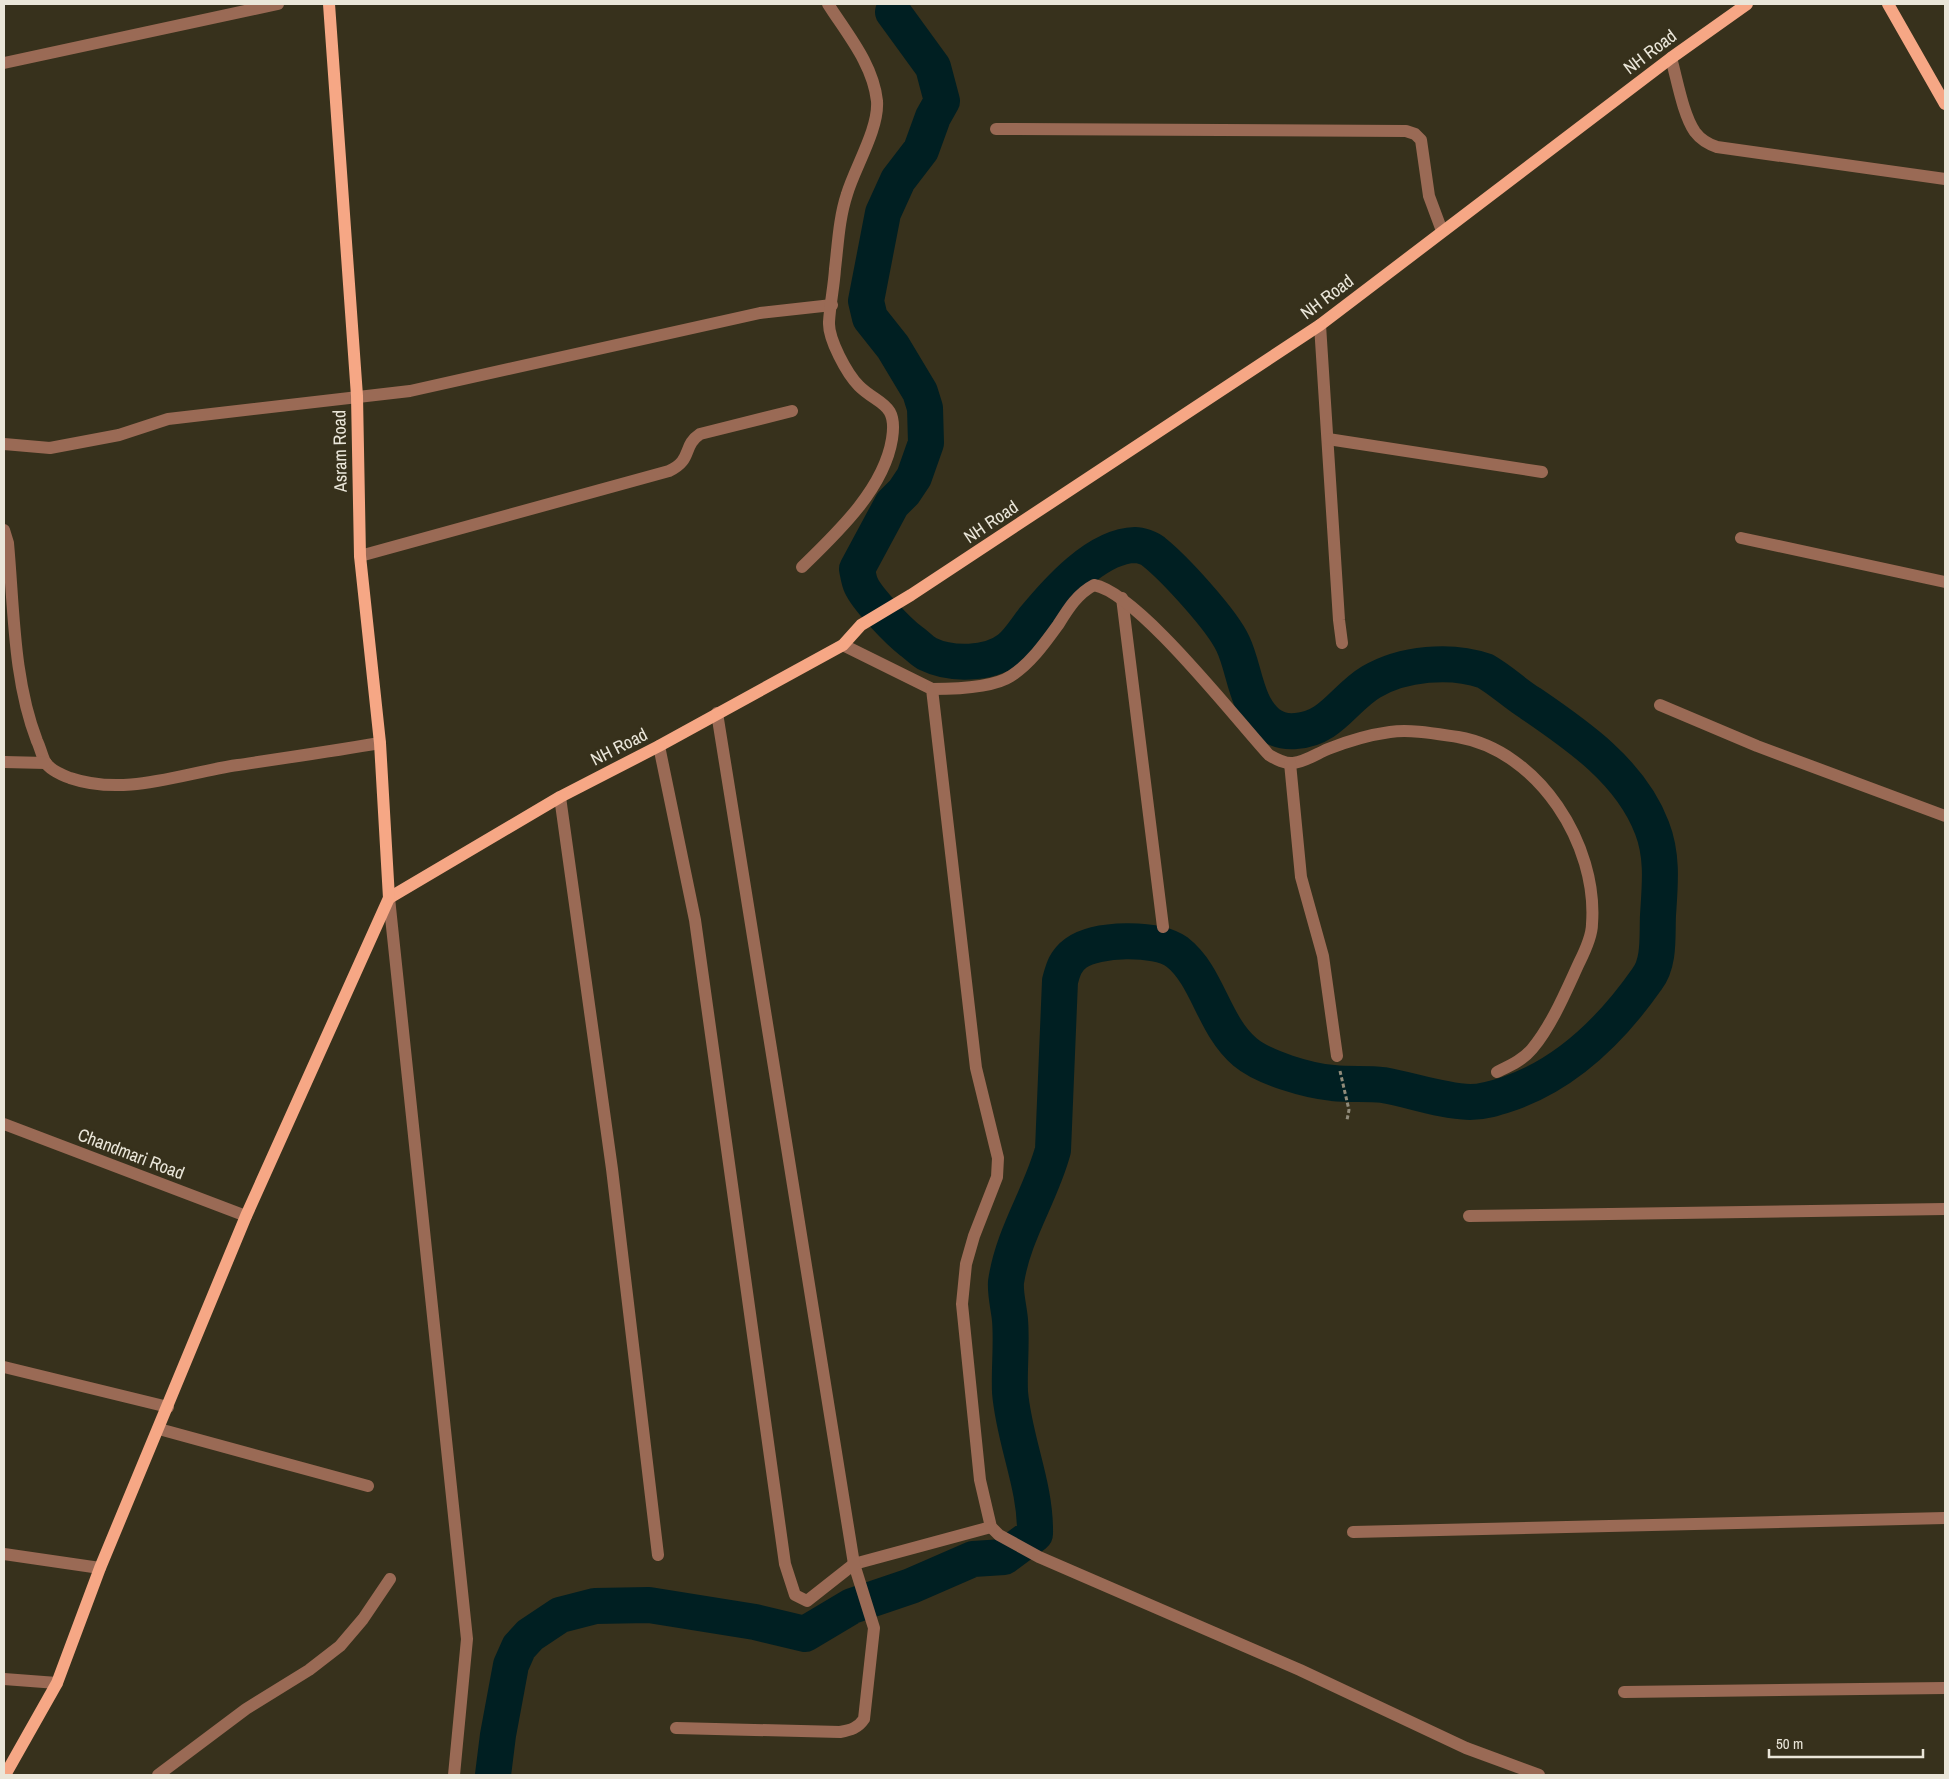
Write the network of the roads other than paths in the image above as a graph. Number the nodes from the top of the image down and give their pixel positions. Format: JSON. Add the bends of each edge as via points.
{"nodes":[{"id":1,"x":278,"y":4,"type":"edge"},
{"id":2,"x":329,"y":4,"type":"edge"},
{"id":3,"x":828,"y":4,"type":"edge"},
{"id":4,"x":1747,"y":4,"type":"edge"},
{"id":5,"x":1888,"y":4,"type":"edge"},
{"id":6,"x":1671,"y":58,"type":"junction"},
{"id":7,"x":4,"y":63,"type":"edge"},
{"id":8,"x":1945,"y":104,"type":"edge"},
{"id":9,"x":996,"y":129,"type":"dead end"},
{"id":10,"x":1945,"y":179,"type":"edge"},
{"id":11,"x":1442,"y":231,"type":"junction"},
{"id":12,"x":832,"y":305,"type":"junction"},
{"id":13,"x":1320,"y":325,"type":"junction"},
{"id":14,"x":357,"y":396,"type":"junction"},
{"id":15,"x":792,"y":411,"type":"dead end"},
{"id":16,"x":1328,"y":439,"type":"junction"},
{"id":17,"x":4,"y":444,"type":"edge"},
{"id":18,"x":1542,"y":472,"type":"dead end"},
{"id":19,"x":4,"y":530,"type":"edge"},
{"id":20,"x":1741,"y":538,"type":"dead end"},
{"id":21,"x":360,"y":556,"type":"junction"},
{"id":22,"x":802,"y":567,"type":"dead end"},
{"id":23,"x":1945,"y":582,"type":"edge"},
{"id":24,"x":1122,"y":598,"type":"junction"},
{"id":25,"x":1342,"y":643,"type":"dead end"},
{"id":26,"x":843,"y":645,"type":"junction"},
{"id":27,"x":932,"y":689,"type":"junction"},
{"id":28,"x":1660,"y":705,"type":"dead end"},
{"id":29,"x":717,"y":714,"type":"junction"},
{"id":30,"x":380,"y":743,"type":"junction"},
{"id":31,"x":659,"y":746,"type":"junction"},
{"id":32,"x":4,"y":762,"type":"edge"},
{"id":33,"x":46,"y":763,"type":"junction"},
{"id":34,"x":1290,"y":763,"type":"junction"},
{"id":35,"x":560,"y":797,"type":"junction"},
{"id":36,"x":1945,"y":816,"type":"edge"},
{"id":37,"x":390,"y":898,"type":"junction"},
{"id":38,"x":1163,"y":927,"type":"dead end"},
{"id":39,"x":1337,"y":1056,"type":"road end"},
{"id":40,"x":1497,"y":1072,"type":"dead end"},
{"id":41,"x":4,"y":1124,"type":"edge"},
{"id":42,"x":1945,"y":1209,"type":"edge"},
{"id":43,"x":246,"y":1216,"type":"junction"},
{"id":44,"x":1469,"y":1216,"type":"dead end"},
{"id":45,"x":4,"y":1367,"type":"edge"},
{"id":46,"x":168,"y":1407,"type":"junction"},
{"id":47,"x":159,"y":1429,"type":"junction"},
{"id":48,"x":368,"y":1486,"type":"dead end"},
{"id":49,"x":1945,"y":1518,"type":"edge"},
{"id":50,"x":995,"y":1531,"type":"junction"},
{"id":51,"x":1353,"y":1532,"type":"dead end"},
{"id":52,"x":4,"y":1554,"type":"edge"},
{"id":53,"x":658,"y":1555,"type":"dead end"},
{"id":54,"x":854,"y":1564,"type":"junction"},
{"id":55,"x":100,"y":1568,"type":"junction"},
{"id":56,"x":390,"y":1579,"type":"dead end"},
{"id":57,"x":4,"y":1679,"type":"edge"},
{"id":58,"x":57,"y":1684,"type":"junction"},
{"id":59,"x":1945,"y":1688,"type":"edge"},
{"id":60,"x":1624,"y":1692,"type":"dead end"},
{"id":61,"x":676,"y":1728,"type":"dead end"},
{"id":62,"x":5,"y":1775,"type":"edge"},
{"id":63,"x":158,"y":1775,"type":"edge"},
{"id":64,"x":454,"y":1775,"type":"edge"},
{"id":65,"x":1539,"y":1775,"type":"edge"}],
"edges":[{"from":1,"to":7,"type":"street"},
{"from":2,"to":14,"type":"main road","name":"Asram Road"},
{"from":3,"to":12,"type":"street","via":[[870,71],[877,102],[876,117],[844,204]]},
{"from":4,"to":6,"type":"main road","name":"NH Road"},
{"from":5,"to":8,"type":"main road"},
{"from":6,"to":10,"type":"street","via":[[1694,132],[1705,142],[1717,147]]},
{"from":6,"to":11,"type":"main road","name":"NH Road"},
{"from":9,"to":11,"type":"street","via":[[1406,131],[1421,140],[1429,196]]},
{"from":11,"to":13,"type":"main road","name":"NH Road"},
{"from":12,"to":14,"type":"street","via":[[760,313],[410,391]]},
{"from":12,"to":22,"type":"street","via":[[829,324],[838,351],[849,374],[860,387],[890,411],[893,437],[886,463],[854,512]]},
{"from":13,"to":16,"type":"street"},
{"from":13,"to":26,"type":"main road","name":"NH Road","via":[[912,595],[861,625]]},
{"from":14,"to":17,"type":"street","via":[[168,419],[119,434],[50,448]]},
{"from":14,"to":21,"type":"main road","name":"Asram Road"},
{"from":15,"to":21,"type":"street","via":[[700,434],[693,439],[683,464],[669,471]]},
{"from":16,"to":18,"type":"street"},
{"from":16,"to":25,"type":"street"},
{"from":19,"to":33,"type":"street","via":[[8,543],[22,692],[28,718]]},
{"from":20,"to":23,"type":"street"},
{"from":21,"to":30,"type":"main road","name":"Asram Road"},
{"from":24,"to":27,"type":"street","via":[[1094,585],[1077,597],[1042,647],[1011,676],[974,686]]},
{"from":24,"to":34,"type":"street","via":[[1164,636],[1269,755]]},
{"from":24,"to":38,"type":"street"},
{"from":26,"to":27,"type":"street"},
{"from":26,"to":29,"type":"main road","name":"NH Road"},
{"from":27,"to":50,"type":"street","via":[[976,1068],[998,1158],[996,1177],[966,1264],[962,1304],[980,1480]]},
{"from":28,"to":36,"type":"street","via":[[1757,746]]},
{"from":29,"to":31,"type":"main road","name":"NH Road"},
{"from":29,"to":54,"type":"street"},
{"from":30,"to":33,"type":"street","via":[[236,765],[174,779],[112,786],[67,777]]},
{"from":30,"to":37,"type":"main road","name":"Asram Road"},
{"from":31,"to":35,"type":"main road","name":"NH Road"},
{"from":31,"to":54,"type":"street","via":[[695,920],[785,1564],[795,1595],[807,1601]]},
{"from":32,"to":33,"type":"street"},
{"from":34,"to":39,"type":"street","via":[[1301,877],[1323,956]]},
{"from":34,"to":40,"type":"street","via":[[1353,739],[1392,731],[1459,738],[1490,748],[1529,772],[1572,829],[1586,864],[1592,925],[1553,1015],[1531,1049],[1515,1063]]},
{"from":35,"to":37,"type":"main road","name":"NH Road"},
{"from":35,"to":53,"type":"street","via":[[612,1169]]},
{"from":37,"to":43,"type":"main road"},
{"from":37,"to":64,"type":"street","via":[[467,1639]]},
{"from":41,"to":43,"type":"street","name":"Chandmari Road"},
{"from":42,"to":44,"type":"street"},
{"from":43,"to":46,"type":"main road"},
{"from":45,"to":46,"type":"street"},
{"from":46,"to":47,"type":"main road"},
{"from":47,"to":48,"type":"street"},
{"from":47,"to":55,"type":"main road"},
{"from":49,"to":51,"type":"street"},
{"from":50,"to":54,"type":"street"},
{"from":50,"to":65,"type":"street","via":[[1039,1557],[1300,1670],[1466,1748]]},
{"from":52,"to":55,"type":"street"},
{"from":54,"to":61,"type":"street","via":[[874,1628],[864,1719],[860,1725],[840,1732]]},
{"from":55,"to":58,"type":"main road"},
{"from":56,"to":63,"type":"street","via":[[340,1646],[309,1670],[246,1709]]},
{"from":57,"to":58,"type":"street"},
{"from":58,"to":62,"type":"main road"},
{"from":59,"to":60,"type":"street"}]}
